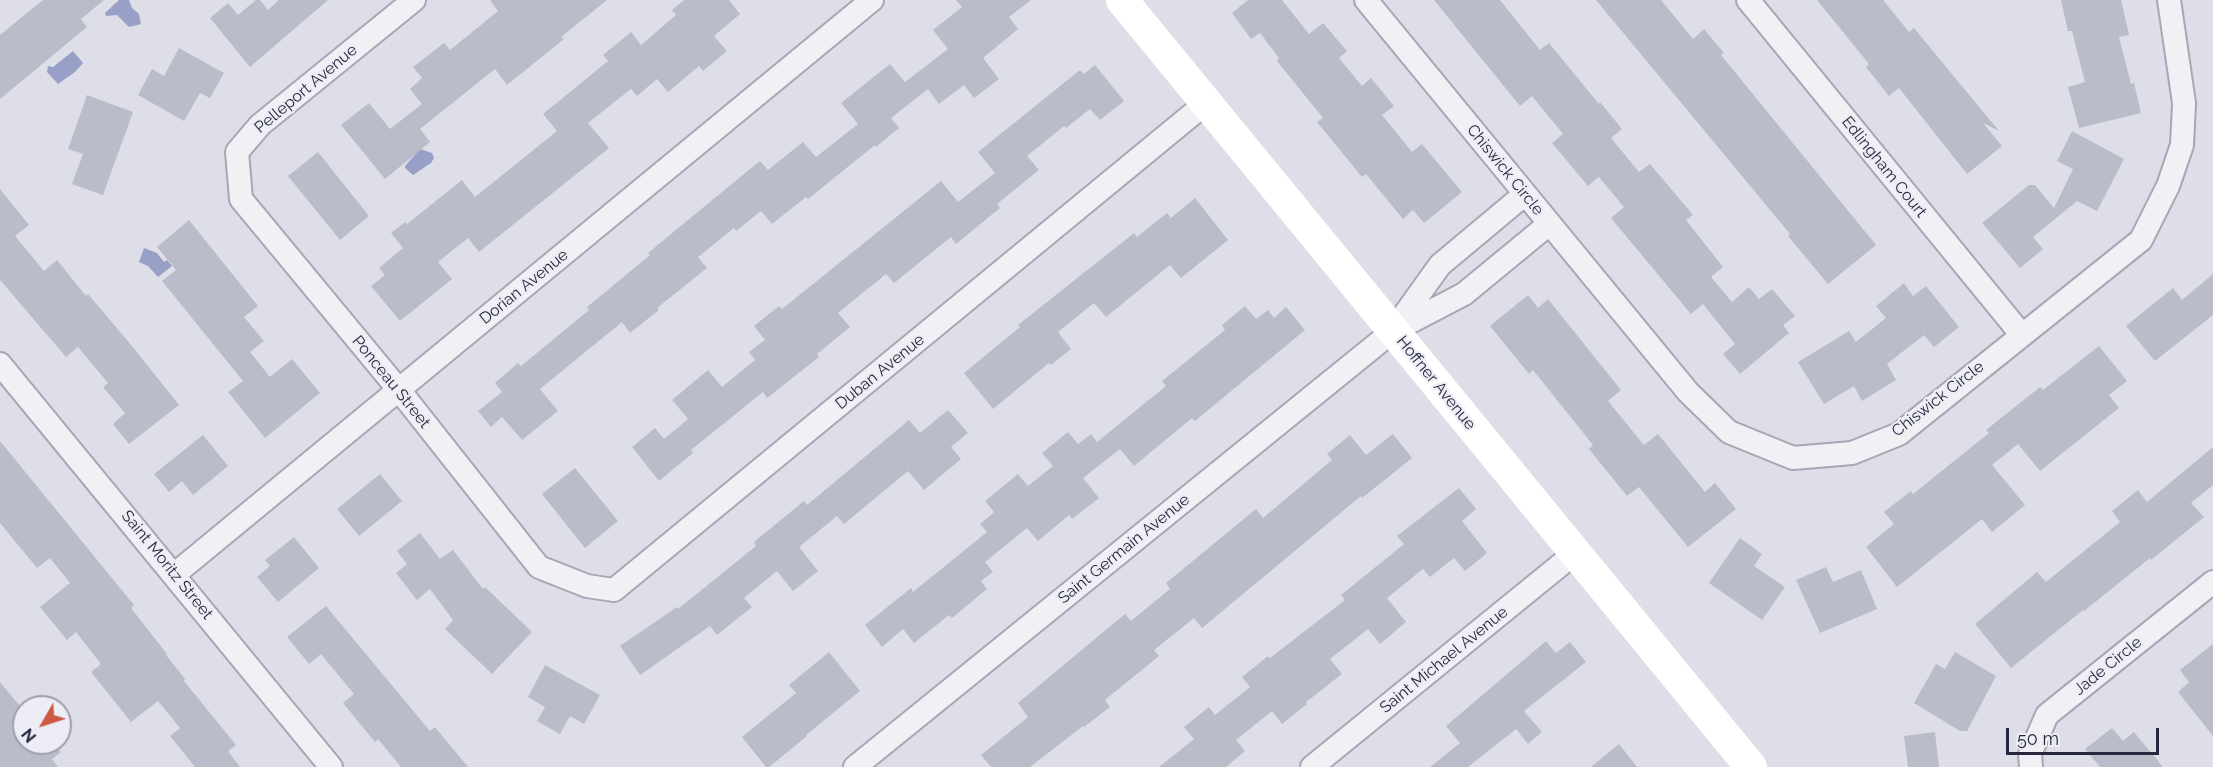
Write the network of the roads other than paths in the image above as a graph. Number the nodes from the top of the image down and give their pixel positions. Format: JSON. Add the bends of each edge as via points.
{"nodes":[{"id":1,"x":414,"y":0,"type":"edge"},
{"id":2,"x":872,"y":0,"type":"edge"},
{"id":3,"x":1122,"y":0,"type":"edge"},
{"id":4,"x":1366,"y":0,"type":"edge"},
{"id":5,"x":1748,"y":0,"type":"edge"},
{"id":6,"x":2169,"y":0,"type":"edge"},
{"id":7,"x":1206,"y":103,"type":"junction"},
{"id":8,"x":1525,"y":194,"type":"junction"},
{"id":9,"x":241,"y":199,"type":"joint"},
{"id":10,"x":1549,"y":224,"type":"junction"},
{"id":11,"x":1393,"y":331,"type":"junction"},
{"id":12,"x":2021,"y":334,"type":"junction"},
{"id":13,"x":0,"y":364,"type":"edge"},
{"id":14,"x":399,"y":390,"type":"junction"},
{"id":15,"x":1575,"y":553,"type":"junction"},
{"id":16,"x":539,"y":567,"type":"joint"},
{"id":17,"x":175,"y":574,"type":"junction"},
{"id":18,"x":2213,"y":582,"type":"edge"},
{"id":19,"x":332,"y":767,"type":"edge"},
{"id":20,"x":855,"y":767,"type":"edge"},
{"id":21,"x":1312,"y":767,"type":"edge"},
{"id":22,"x":1750,"y":767,"type":"edge"},
{"id":23,"x":2031,"y":767,"type":"edge"}],
"edges":[{"from":1,"to":9,"type":"street","name":"Pelleport Avenue","via":[[260,125],[237,152]]},
{"from":2,"to":14,"type":"street","name":"Dorian Avenue"},
{"from":3,"to":7,"type":"main road","name":"Hoffner Avenue"},
{"from":4,"to":8,"type":"street","name":"Chiswick Circle"},
{"from":5,"to":12,"type":"street","name":"Edlingham Court"},
{"from":6,"to":12,"type":"street","name":"Chiswick Circle","via":[[2184,103],[2182,145],[2169,186],[2141,240]]},
{"from":7,"to":11,"type":"main road","name":"Hoffner Avenue"},
{"from":7,"to":16,"type":"street","name":"Duban Avenue","via":[[614,590],[587,586]]},
{"from":8,"to":10,"type":"street","name":"Chiswick Circle"},
{"from":8,"to":11,"type":"street","via":[[1440,265]]},
{"from":9,"to":14,"type":"street","name":"Ponceau Street"},
{"from":10,"to":11,"type":"street","via":[[1464,294]]},
{"from":10,"to":12,"type":"street","name":"Chiswick Circle","via":[[1688,392],[1729,432],[1793,458],[1852,453],[1899,434]]},
{"from":11,"to":15,"type":"main road","name":"Hoffner Avenue"},
{"from":11,"to":20,"type":"street","name":"Saint Germain Avenue"},
{"from":13,"to":17,"type":"street","name":"Saint Moritz Street"},
{"from":14,"to":16,"type":"street","name":"Ponceau Street"},
{"from":14,"to":17,"type":"street","name":"Dorian Avenue"},
{"from":15,"to":21,"type":"street","name":"Saint Michael Avenue"},
{"from":15,"to":22,"type":"main road","name":"Hoffner Avenue"},
{"from":17,"to":19,"type":"street","name":"Saint Moritz Street"},
{"from":18,"to":23,"type":"street","name":"Jade Circle","via":[[2047,715],[2030,754]]}]}
